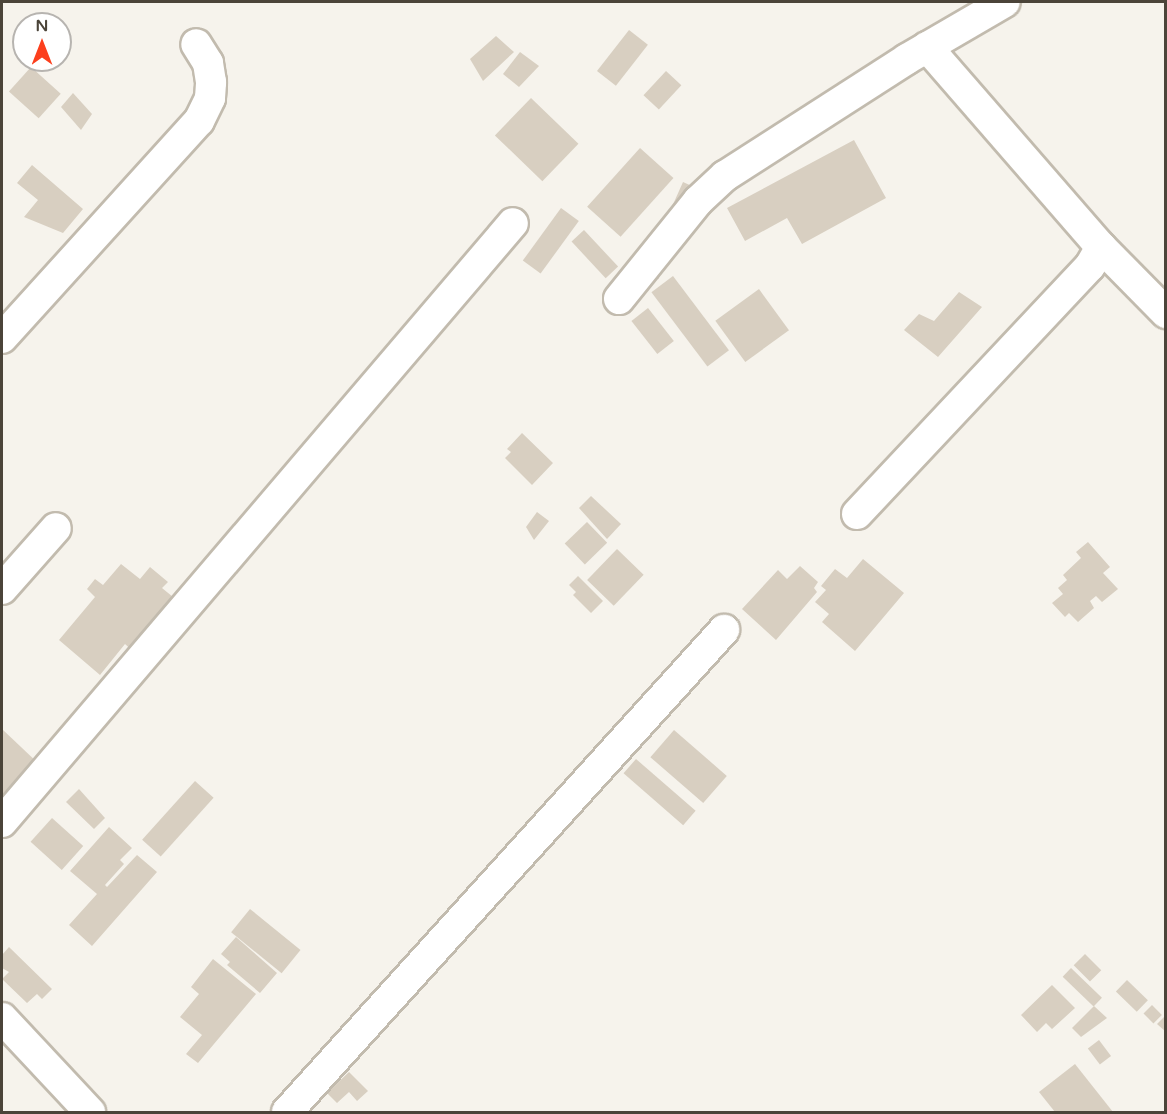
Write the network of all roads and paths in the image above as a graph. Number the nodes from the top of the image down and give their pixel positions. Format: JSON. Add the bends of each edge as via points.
{"nodes":[{"id":1,"x":1005,"y":2,"type":"edge"},
{"id":2,"x":196,"y":44,"type":"dead end"},
{"id":3,"x":927,"y":47,"type":"junction"},
{"id":4,"x":513,"y":223,"type":"dead end"},
{"id":5,"x":1101,"y":247,"type":"junction"},
{"id":6,"x":620,"y":299,"type":"dead end"},
{"id":7,"x":1166,"y":313,"type":"edge"},
{"id":8,"x":2,"y":338,"type":"edge"},
{"id":9,"x":857,"y":514,"type":"dead end"},
{"id":10,"x":56,"y":528,"type":"dead end"},
{"id":11,"x":2,"y":589,"type":"edge"},
{"id":12,"x":724,"y":630,"type":"dead end"},
{"id":13,"x":2,"y":822,"type":"edge"},
{"id":14,"x":2,"y":1018,"type":"edge"},
{"id":15,"x":90,"y":1113,"type":"edge"},
{"id":16,"x":287,"y":1113,"type":"edge"}],
"edges":[{"from":1,"to":3,"type":"street"},
{"from":2,"to":8,"type":"street","via":[[208,63],[210,82],[210,98],[199,121]]},
{"from":3,"to":5,"type":"street"},
{"from":3,"to":6,"type":"street","via":[[725,176],[698,201]]},
{"from":4,"to":13,"type":"street"},
{"from":5,"to":7,"type":"street"},
{"from":5,"to":9,"type":"street","via":[[1090,266]]},
{"from":10,"to":11,"type":"street"},
{"from":12,"to":16,"type":"street"},
{"from":14,"to":15,"type":"street"}]}
